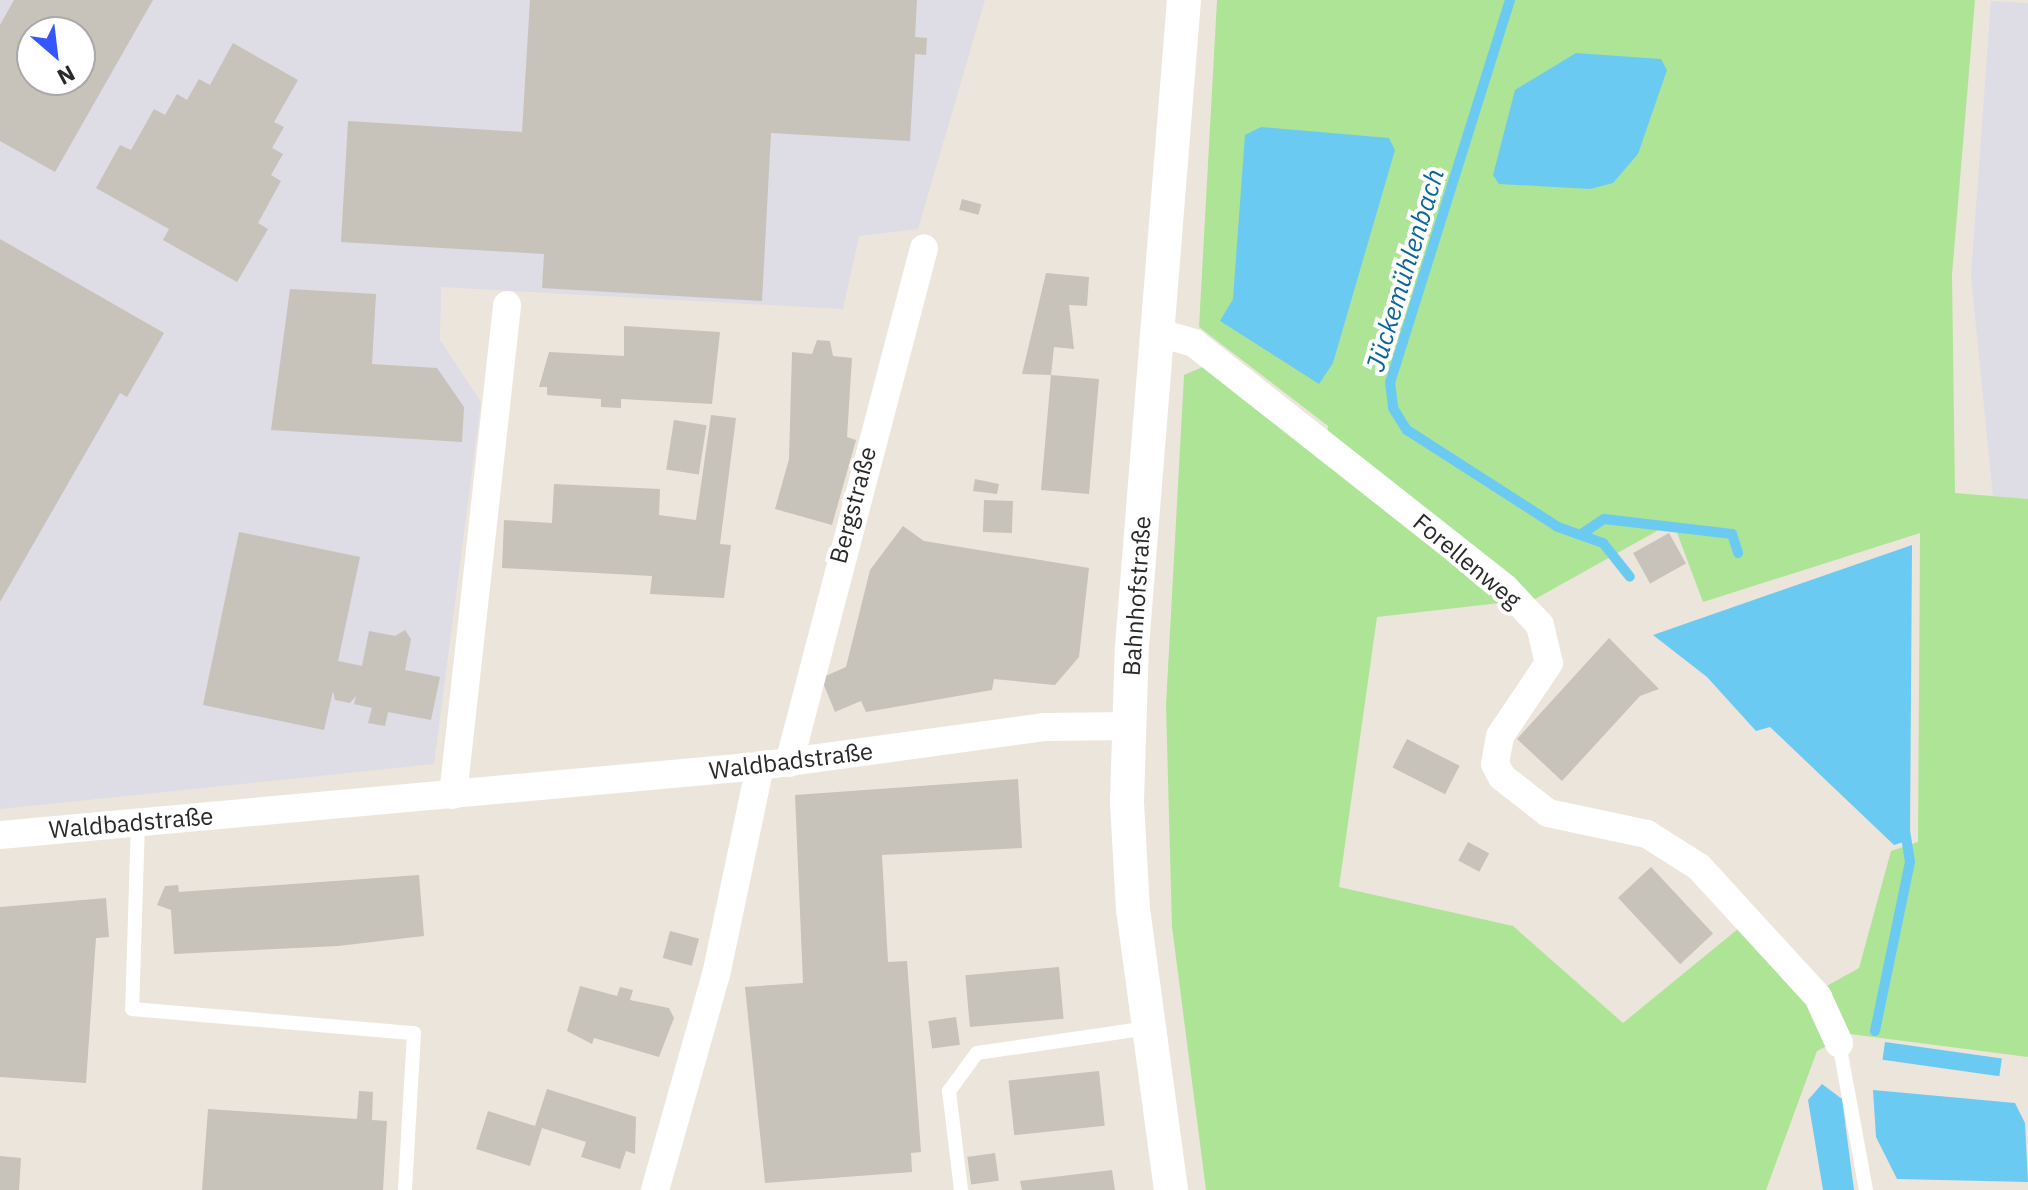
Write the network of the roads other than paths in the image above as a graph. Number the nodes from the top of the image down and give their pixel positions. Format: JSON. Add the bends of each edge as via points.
{"nodes":[{"id":1,"x":1184,"y":0,"type":"edge"},
{"id":2,"x":924,"y":248,"type":"dead end"},
{"id":3,"x":507,"y":305,"type":"dead end"},
{"id":4,"x":1156,"y":332,"type":"junction"},
{"id":5,"x":1128,"y":726,"type":"junction"},
{"id":6,"x":789,"y":763,"type":"junction"},
{"id":7,"x":760,"y":766,"type":"junction"},
{"id":8,"x":453,"y":795,"type":"junction"},
{"id":9,"x":138,"y":822,"type":"junction"},
{"id":10,"x":0,"y":835,"type":"edge"},
{"id":11,"x":1148,"y":1028,"type":"junction"},
{"id":12,"x":1839,"y":1043,"type":"joint"},
{"id":13,"x":405,"y":1190,"type":"edge"},
{"id":14,"x":655,"y":1190,"type":"edge"},
{"id":15,"x":961,"y":1190,"type":"edge"},
{"id":16,"x":1171,"y":1190,"type":"edge"},
{"id":17,"x":1866,"y":1190,"type":"edge"}],
"edges":[{"from":1,"to":4,"type":"street","name":"Bahnhofstraße"},
{"from":2,"to":6,"type":"street","name":"Bergstraße"},
{"from":3,"to":8,"type":"street"},
{"from":4,"to":5,"type":"street","name":"Bahnhofstraße"},
{"from":4,"to":12,"type":"street","name":"Forellenweg","via":[[1194,343],[1505,588],[1540,625],[1549,663],[1500,736],[1495,764],[1502,777],[1548,813],[1647,834],[1699,867],[1818,997]]},
{"from":5,"to":6,"type":"street","name":"Waldbadstraße","via":[[1045,727]]},
{"from":5,"to":11,"type":"street","name":"Bahnhofstraße","via":[[1133,910]]},
{"from":6,"to":7,"type":"street","name":"Waldbadstraße"},
{"from":7,"to":8,"type":"street","name":"Waldbadstraße"},
{"from":7,"to":14,"type":"street","via":[[716,975]]},
{"from":8,"to":9,"type":"street","name":"Waldbadstraße"},
{"from":9,"to":10,"type":"street","name":"Waldbadstraße"},
{"from":9,"to":13,"type":"lane","via":[[132,1009],[414,1033]]},
{"from":11,"to":15,"type":"lane","via":[[977,1053],[949,1091]]},
{"from":11,"to":16,"type":"street","name":"Bahnhofstraße"},
{"from":12,"to":17,"type":"lane","name":"Forellenweg"}]}
